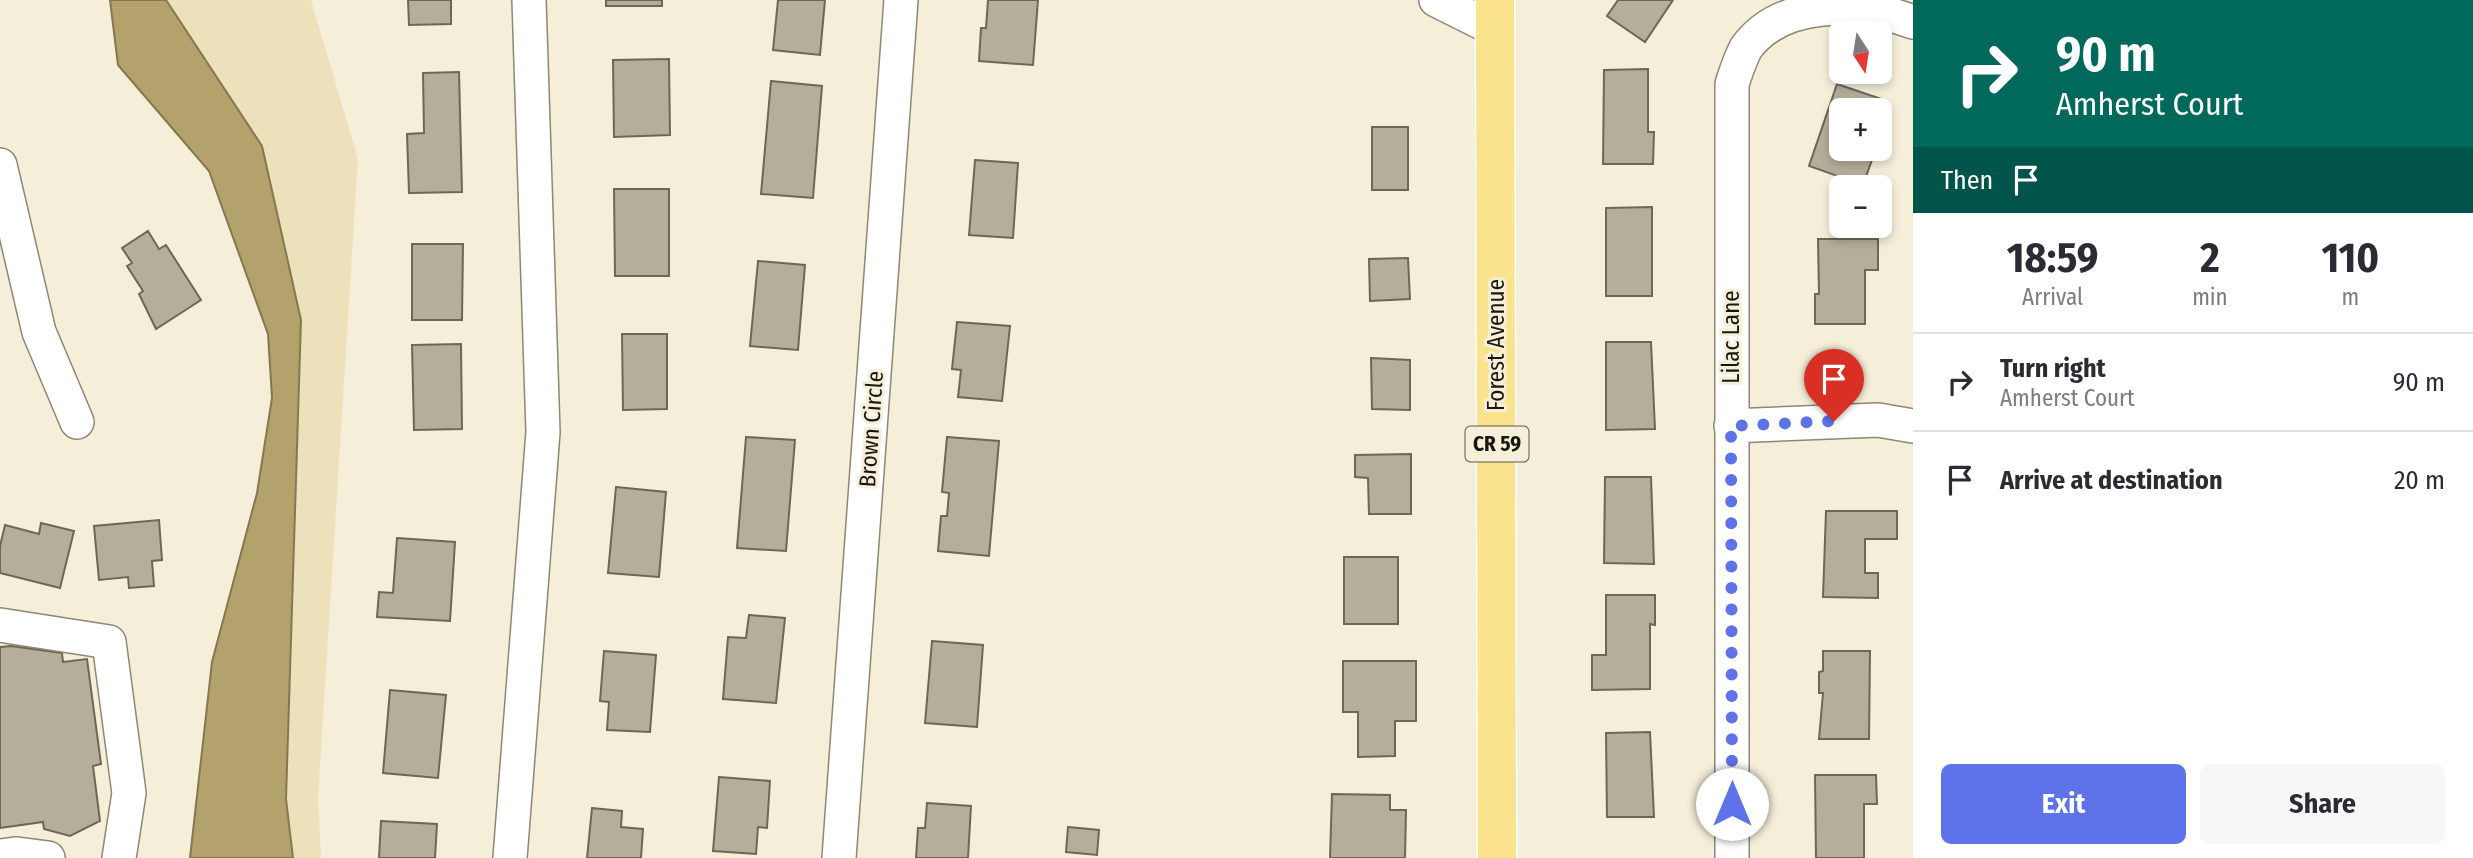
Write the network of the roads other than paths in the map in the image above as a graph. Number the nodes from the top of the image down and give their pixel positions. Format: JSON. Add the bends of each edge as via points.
{"nodes":[{"id":1,"x":529,"y":0,"type":"edge"},
{"id":2,"x":901,"y":0,"type":"edge"},
{"id":3,"x":1436,"y":0,"type":"edge"},
{"id":4,"x":1495,"y":15,"type":"edge"},
{"id":5,"x":1913,"y":22,"type":"edge"},
{"id":6,"x":0,"y":165,"type":"edge"},
{"id":7,"x":77,"y":422,"type":"dead end"},
{"id":8,"x":1731,"y":426,"type":"junction"},
{"id":9,"x":1913,"y":426,"type":"edge"},
{"id":10,"x":0,"y":625,"type":"edge"},
{"id":11,"x":0,"y":856,"type":"edge"},
{"id":12,"x":48,"y":858,"type":"edge"},
{"id":13,"x":119,"y":858,"type":"edge"},
{"id":14,"x":510,"y":858,"type":"edge"},
{"id":15,"x":839,"y":858,"type":"edge"},
{"id":16,"x":1497,"y":858,"type":"edge"},
{"id":17,"x":1732,"y":858,"type":"edge"}],
"edges":[{"from":1,"to":14,"type":"street","via":[[543,432]]},
{"from":2,"to":15,"type":"street","name":"Brown Circle"},
{"from":3,"to":4,"type":"street"},
{"from":4,"to":16,"type":"main road","name":"Forest Avenue","number":"CR 59"},
{"from":5,"to":8,"type":"street","name":"Lilac Lane","via":[[1870,6],[1838,1],[1802,4],[1770,21],[1746,47],[1732,84]]},
{"from":6,"to":7,"type":"street","via":[[40,332]]},
{"from":8,"to":9,"type":"street","via":[[1878,420]]},
{"from":8,"to":17,"type":"street","name":"Lilac Lane"},
{"from":10,"to":13,"type":"street","via":[[109,642],[130,793]]},
{"from":11,"to":12,"type":"street"}]}
